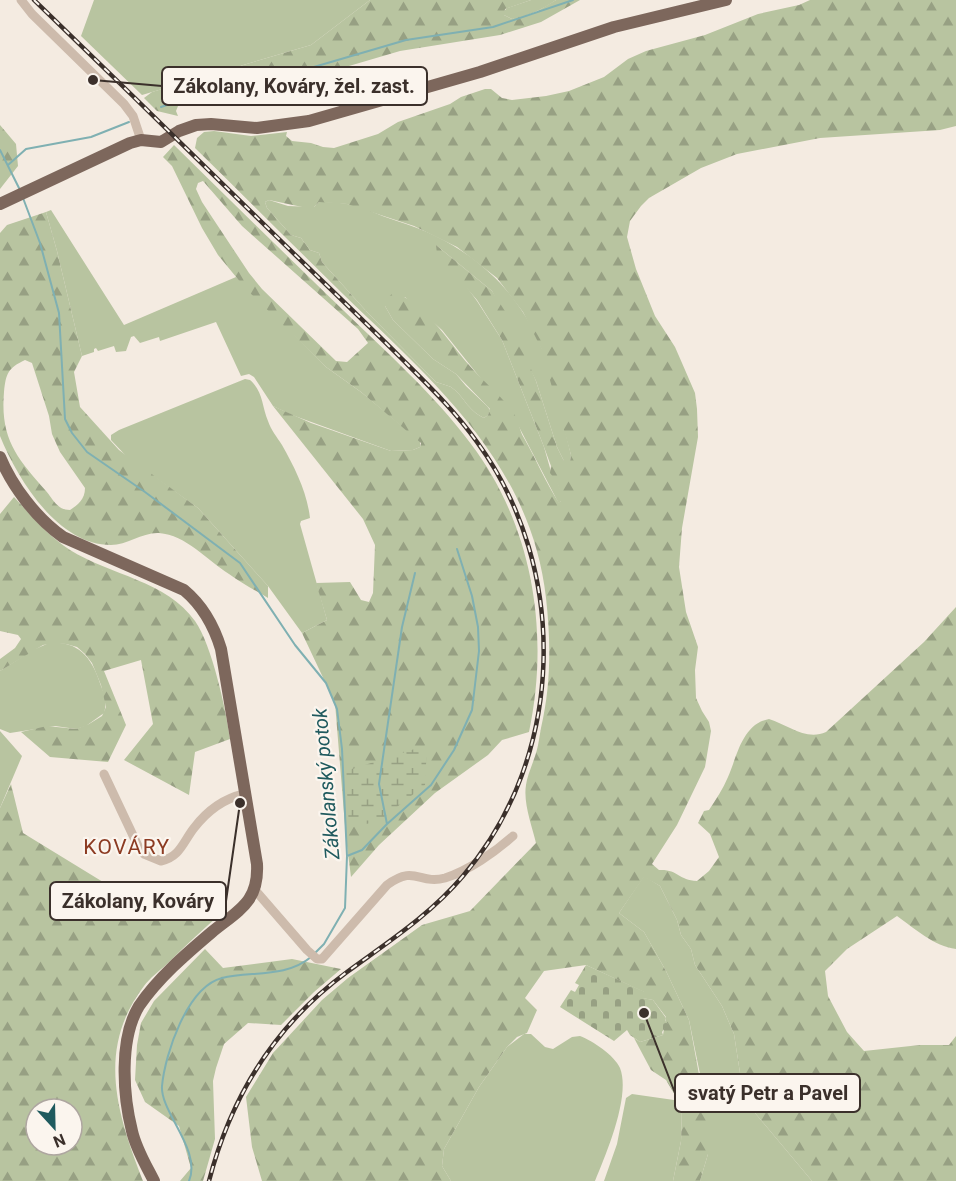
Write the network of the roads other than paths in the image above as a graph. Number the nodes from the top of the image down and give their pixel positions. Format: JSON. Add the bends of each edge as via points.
{"nodes":[{"id":1,"x":21,"y":0,"type":"edge"},
{"id":2,"x":726,"y":0,"type":"edge"},
{"id":3,"x":141,"y":140,"type":"junction"},
{"id":4,"x":0,"y":204,"type":"edge"},
{"id":5,"x":0,"y":457,"type":"edge"},
{"id":6,"x":104,"y":774,"type":"dead end"},
{"id":7,"x":244,"y":794,"type":"junction"},
{"id":8,"x":513,"y":836,"type":"dead end"},
{"id":9,"x":255,"y":890,"type":"junction"},
{"id":10,"x":154,"y":1181,"type":"edge"}],
"edges":[{"from":1,"to":3,"type":"street","via":[[124,104],[133,116]]},
{"from":2,"to":3,"type":"main road","via":[[615,27],[480,72],[309,121],[257,128],[196,125],[161,142]]},
{"from":3,"to":4,"type":"main road"},
{"from":5,"to":7,"type":"main road","via":[[29,504],[57,533],[176,585],[198,605],[214,629],[221,649]]},
{"from":6,"to":7,"type":"street","via":[[138,846],[144,854],[161,861],[177,854],[195,826],[216,806],[229,797]]},
{"from":7,"to":9,"type":"main road","via":[[257,864]]},
{"from":8,"to":9,"type":"street","via":[[490,855],[448,877],[398,877],[322,959],[308,950]]},
{"from":9,"to":10,"type":"main road","via":[[244,905],[152,989],[130,1026],[125,1070],[128,1110],[138,1149]]}]}
